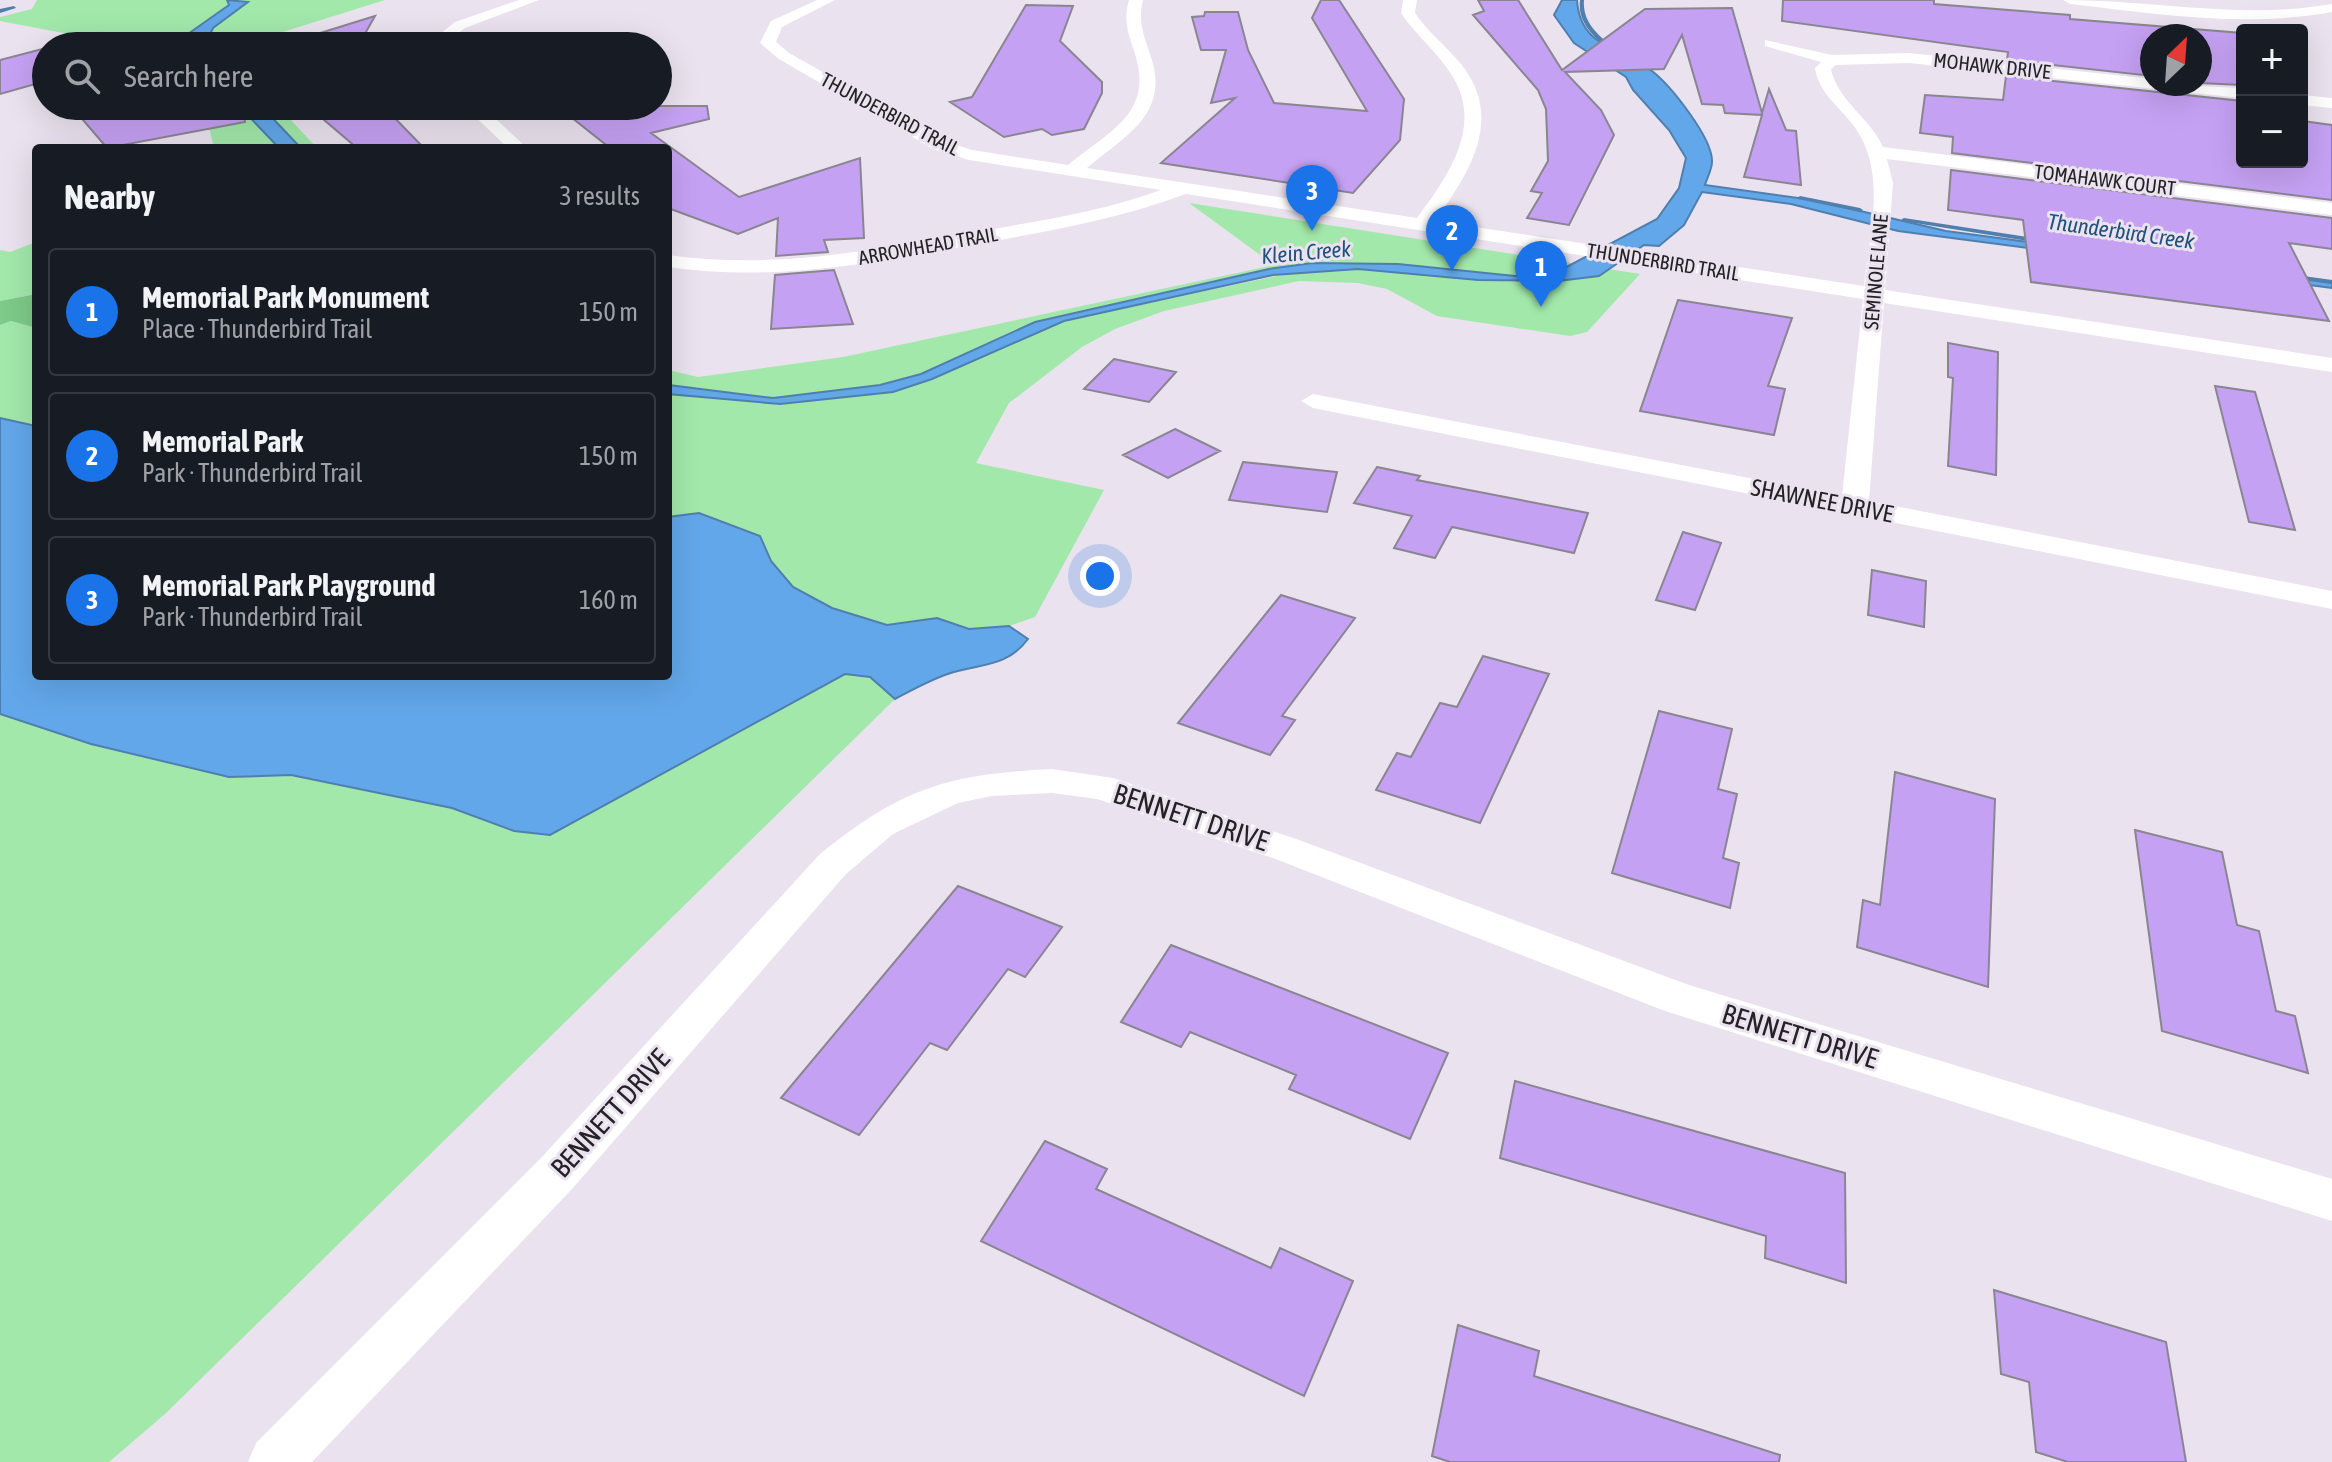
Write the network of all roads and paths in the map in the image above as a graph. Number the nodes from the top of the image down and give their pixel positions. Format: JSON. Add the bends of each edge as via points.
{"nodes":[{"id":1,"x":532,"y":0,"type":"edge"},
{"id":2,"x":828,"y":0,"type":"edge"},
{"id":3,"x":1136,"y":0,"type":"edge"},
{"id":4,"x":1410,"y":0,"type":"edge"},
{"id":5,"x":2070,"y":0,"type":"edge"},
{"id":6,"x":2332,"y":8,"type":"edge"},
{"id":7,"x":451,"y":32,"type":"edge"},
{"id":8,"x":1770,"y":43,"type":"dead end"},
{"id":9,"x":1832,"y":60,"type":"junction"},
{"id":10,"x":2140,"y":83,"type":"edge"},
{"id":11,"x":2212,"y":90,"type":"edge"},
{"id":12,"x":2236,"y":92,"type":"edge"},
{"id":13,"x":2308,"y":101,"type":"edge"},
{"id":14,"x":2332,"y":103,"type":"edge"},
{"id":15,"x":487,"y":120,"type":"edge"},
{"id":16,"x":514,"y":144,"type":"edge"},
{"id":17,"x":1877,"y":152,"type":"junction"},
{"id":18,"x":1070,"y":172,"type":"junction"},
{"id":19,"x":1183,"y":189,"type":"junction"},
{"id":20,"x":2332,"y":209,"type":"edge"},
{"id":21,"x":1422,"y":225,"type":"junction"},
{"id":22,"x":672,"y":262,"type":"edge"},
{"id":23,"x":1875,"y":295,"type":"junction"},
{"id":24,"x":2332,"y":365,"type":"edge"},
{"id":25,"x":1313,"y":401,"type":"dead end"},
{"id":26,"x":1855,"y":507,"type":"junction"},
{"id":27,"x":2332,"y":600,"type":"edge"},
{"id":28,"x":2332,"y":1200,"type":"edge"},
{"id":29,"x":275,"y":1462,"type":"edge"}],
"edges":[{"from":1,"to":7,"type":"street"},
{"from":2,"to":18,"type":"street","name":"THUNDERBIRD TRAIL","via":[[776,24],[768,43],[951,150]]},
{"from":3,"to":18,"type":"street","via":[[1131,20],[1148,71],[1148,99],[1128,125]]},
{"from":4,"to":21,"type":"street","via":[[1408,13],[1463,78],[1476,115],[1474,140],[1460,173]]},
{"from":5,"to":6,"type":"street","via":[[2227,15],[2302,15]]},
{"from":8,"to":9,"type":"street","name":"MOHAWK DRIVE"},
{"from":9,"to":10,"type":"street","name":"MOHAWK DRIVE","via":[[1909,58]]},
{"from":9,"to":17,"type":"street","name":"SEMINOLE LANE","via":[[1823,68],[1825,83],[1853,112]]},
{"from":11,"to":12,"type":"street","name":"MOHAWK DRIVE"},
{"from":13,"to":14,"type":"street"},
{"from":15,"to":16,"type":"street"},
{"from":17,"to":20,"type":"street","name":"TOMAHAWK COURT"},
{"from":17,"to":23,"type":"street","name":"SEMINOLE LANE","via":[[1884,183]]},
{"from":18,"to":19,"type":"street","name":"THUNDERBIRD TRAIL"},
{"from":19,"to":21,"type":"street","name":"THUNDERBIRD TRAIL"},
{"from":19,"to":22,"type":"street","name":"ARROWHEAD TRAIL","via":[[1119,212],[814,267],[723,269]]},
{"from":21,"to":23,"type":"street","name":"THUNDERBIRD TRAIL"},
{"from":23,"to":24,"type":"street","name":"THUNDERBIRD TRAIL"},
{"from":23,"to":26,"type":"street","name":"SEMINOLE LANE"},
{"from":25,"to":26,"type":"street","name":"SHAWNEE DRIVE"},
{"from":26,"to":27,"type":"street","name":"SHAWNEE DRIVE"},
{"from":28,"to":29,"type":"street","name":"BENNETT DRIVE","via":[[1680,999],[1286,849],[1100,787],[1052,781],[992,784],[949,792],[912,808],[880,825],[833,864],[556,1174]]}]}
